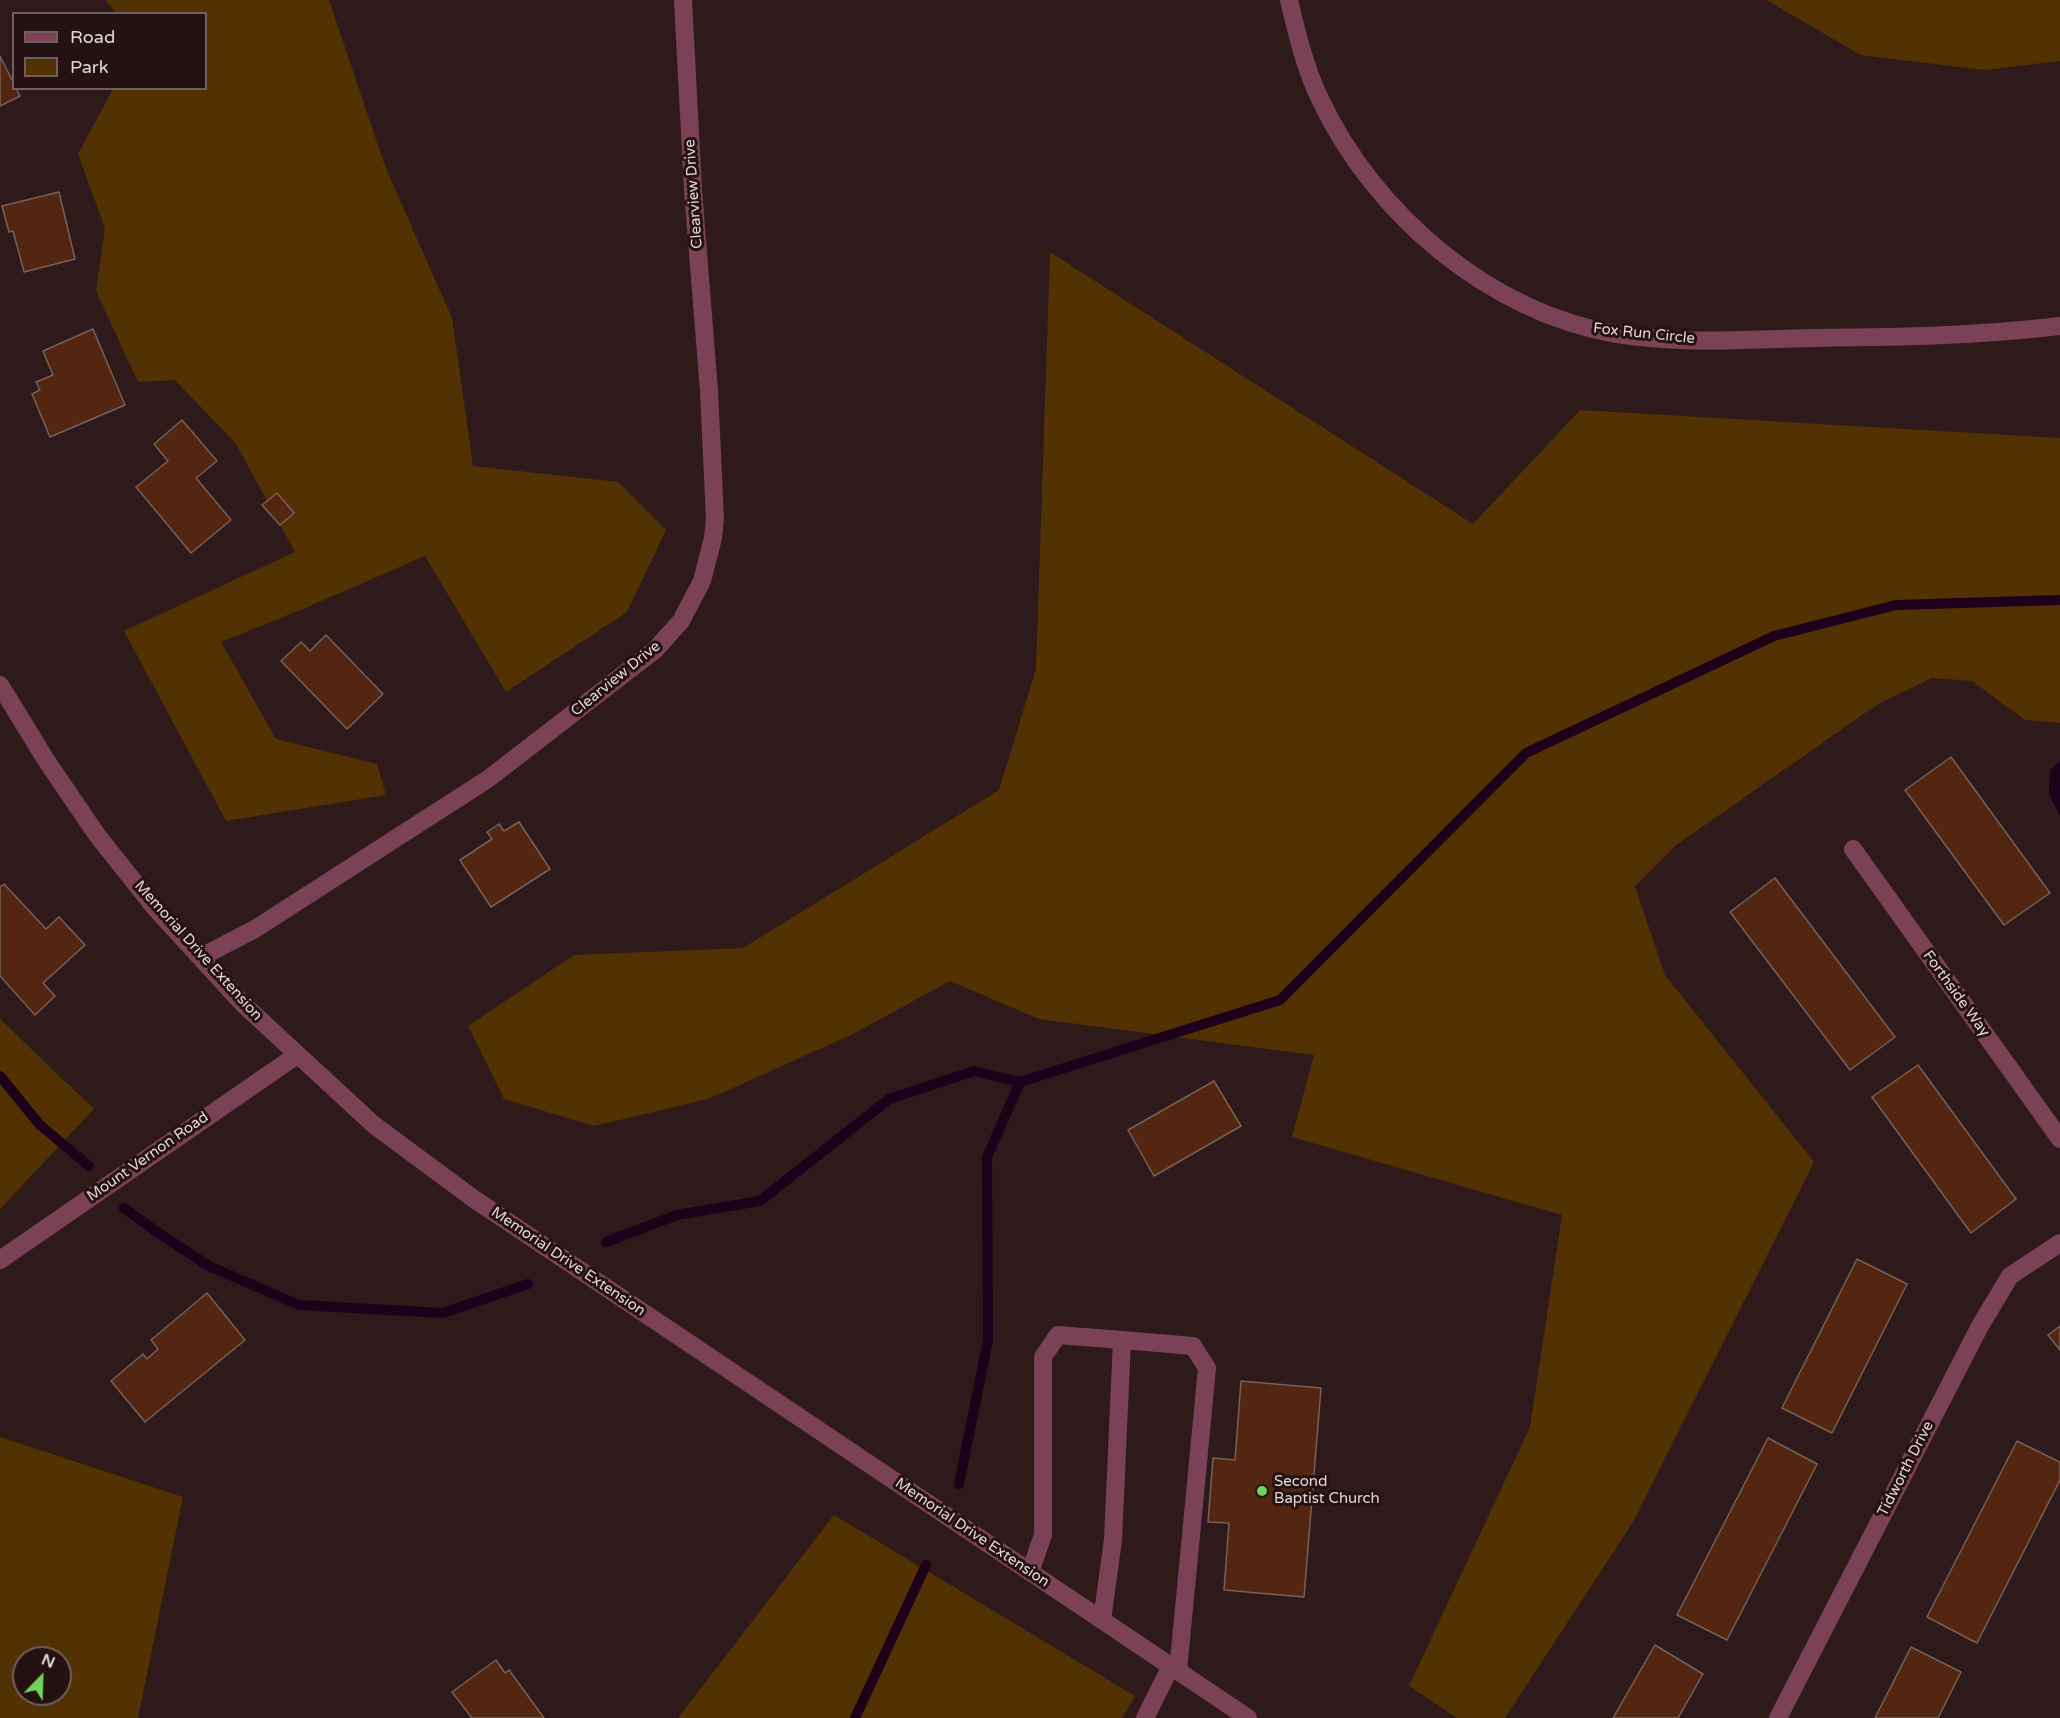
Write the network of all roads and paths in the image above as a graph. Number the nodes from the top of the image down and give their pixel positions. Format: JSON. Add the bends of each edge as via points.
{"nodes":[{"id":1,"x":682,"y":0,"type":"edge"},
{"id":2,"x":1289,"y":0,"type":"edge"},
{"id":3,"x":2060,"y":326,"type":"edge"},
{"id":4,"x":0,"y":684,"type":"edge"},
{"id":5,"x":1853,"y":849,"type":"dead end"},
{"id":6,"x":201,"y":957,"type":"junction"},
{"id":7,"x":297,"y":1055,"type":"junction"},
{"id":8,"x":2060,"y":1139,"type":"edge"},
{"id":9,"x":2060,"y":1243,"type":"edge"},
{"id":10,"x":0,"y":1260,"type":"edge"},
{"id":11,"x":1122,"y":1340,"type":"junction"},
{"id":12,"x":1030,"y":1572,"type":"junction"},
{"id":13,"x":1102,"y":1620,"type":"junction"},
{"id":14,"x":1175,"y":1669,"type":"junction"},
{"id":15,"x":1145,"y":1718,"type":"edge"},
{"id":16,"x":1248,"y":1718,"type":"edge"},
{"id":17,"x":1778,"y":1718,"type":"edge"}],
"edges":[{"from":1,"to":6,"type":"street","name":"Clearview Drive","via":[[710,392],[715,519],[702,581],[681,621],[655,650],[488,779],[255,929]]},
{"from":2,"to":3,"type":"street","name":"Fox Run Circle","via":[[1319,98],[1344,144],[1378,192],[1412,228],[1470,273],[1556,318],[1618,334],[1682,340],[1942,336]]},
{"from":4,"to":6,"type":"street","name":"Memorial Drive Extension","via":[[97,835],[155,908]]},
{"from":5,"to":8,"type":"street","name":"Forthside Way"},
{"from":6,"to":7,"type":"street","name":"Memorial Drive Extension","via":[[243,1005]]},
{"from":7,"to":10,"type":"street","name":"Mount Vernon Road"},
{"from":7,"to":12,"type":"street","name":"Memorial Drive Extension","via":[[374,1125],[474,1199]]},
{"from":9,"to":17,"type":"street","name":"Tidworth Drive","via":[[2010,1276],[1980,1326]]},
{"from":11,"to":12,"type":"street","via":[[1058,1335],[1043,1357],[1043,1534]]},
{"from":11,"to":13,"type":"street","via":[[1113,1540]]},
{"from":11,"to":14,"type":"street","via":[[1193,1346],[1207,1368]]},
{"from":12,"to":13,"type":"street","name":"Memorial Drive Extension"},
{"from":13,"to":14,"type":"street","name":"Memorial Drive Extension"},
{"from":14,"to":15,"type":"street"},
{"from":14,"to":16,"type":"street","name":"Memorial Drive Extension"}]}
